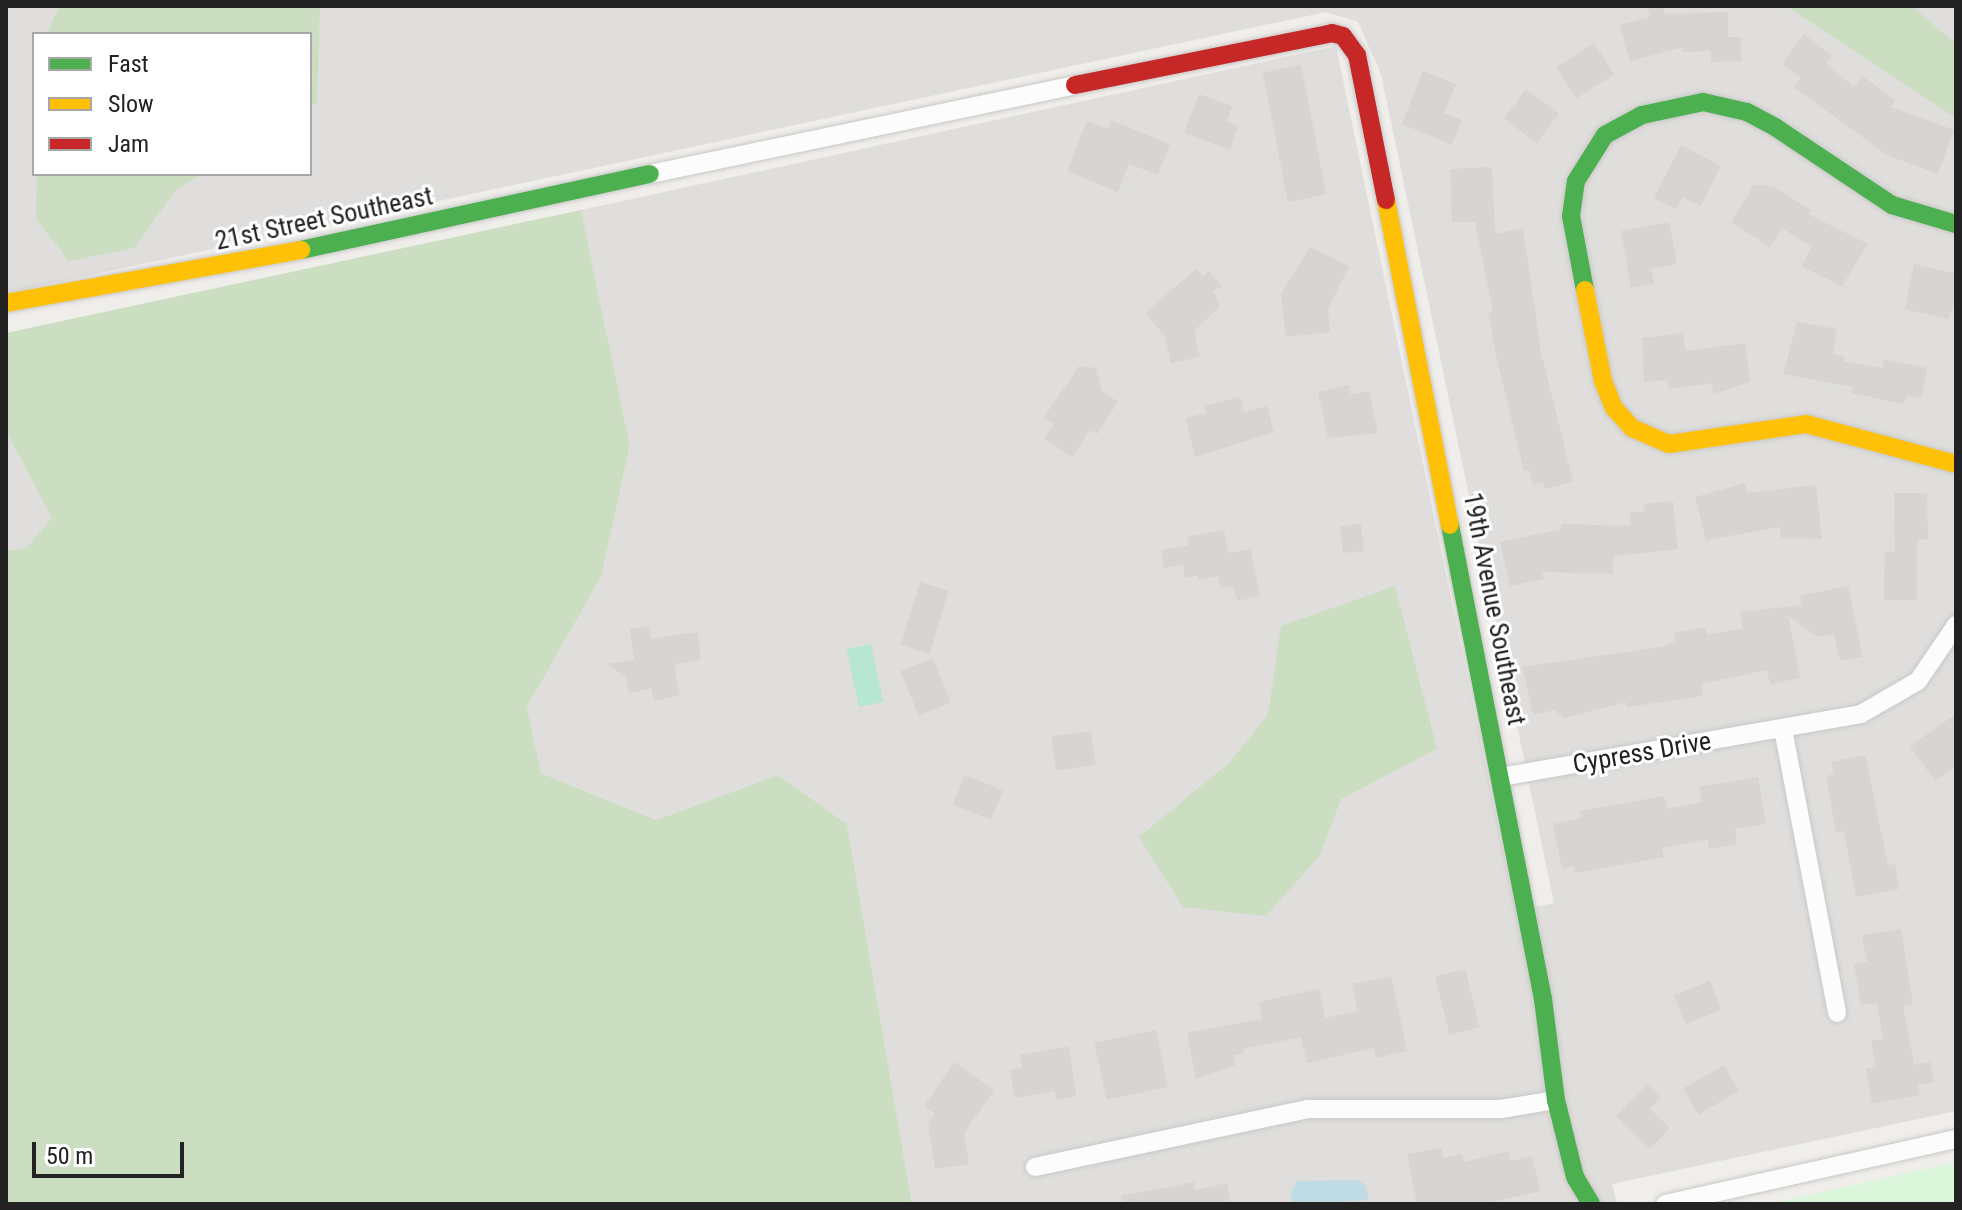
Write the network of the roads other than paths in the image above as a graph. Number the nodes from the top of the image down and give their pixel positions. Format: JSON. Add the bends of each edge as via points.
{"nodes":[{"id":1,"x":650,"y":174,"type":"joint"},
{"id":2,"x":1956,"y":224,"type":"edge"},
{"id":3,"x":6,"y":303,"type":"edge"},
{"id":4,"x":1956,"y":464,"type":"edge"},
{"id":5,"x":1956,"y":625,"type":"edge"},
{"id":6,"x":1783,"y":729,"type":"junction"},
{"id":7,"x":1500,"y":777,"type":"junction"},
{"id":8,"x":1837,"y":1013,"type":"dead end"},
{"id":9,"x":1556,"y":1100,"type":"junction"},
{"id":10,"x":1956,"y":1139,"type":"edge"},
{"id":11,"x":1035,"y":1167,"type":"dead end"},
{"id":12,"x":1591,"y":1204,"type":"edge"},
{"id":13,"x":1665,"y":1204,"type":"edge"}],
"edges":[{"from":1,"to":3,"type":"street","name":"21st Street Southeast","via":[[200,272]]},
{"from":1,"to":7,"type":"street","name":"19th Avenue Southeast","via":[[1332,33],[1343,36],[1357,55]]},
{"from":2,"to":4,"type":"street","via":[[1892,205],[1775,127],[1719,104],[1684,104],[1642,115],[1605,135],[1576,181],[1571,216],[1603,381],[1614,408],[1632,428],[1669,444],[1806,424]]},
{"from":5,"to":6,"type":"street","name":"Cypress Drive","via":[[1926,671],[1895,699],[1861,714]]},
{"from":6,"to":7,"type":"street","name":"Cypress Drive"},
{"from":6,"to":8,"type":"street"},
{"from":7,"to":9,"type":"street","name":"19th Avenue Southeast","via":[[1543,999]]},
{"from":9,"to":11,"type":"street","via":[[1501,1109],[1308,1109]]},
{"from":9,"to":12,"type":"street","name":"19th Avenue Southeast","via":[[1575,1177]]},
{"from":10,"to":13,"type":"street"}]}
